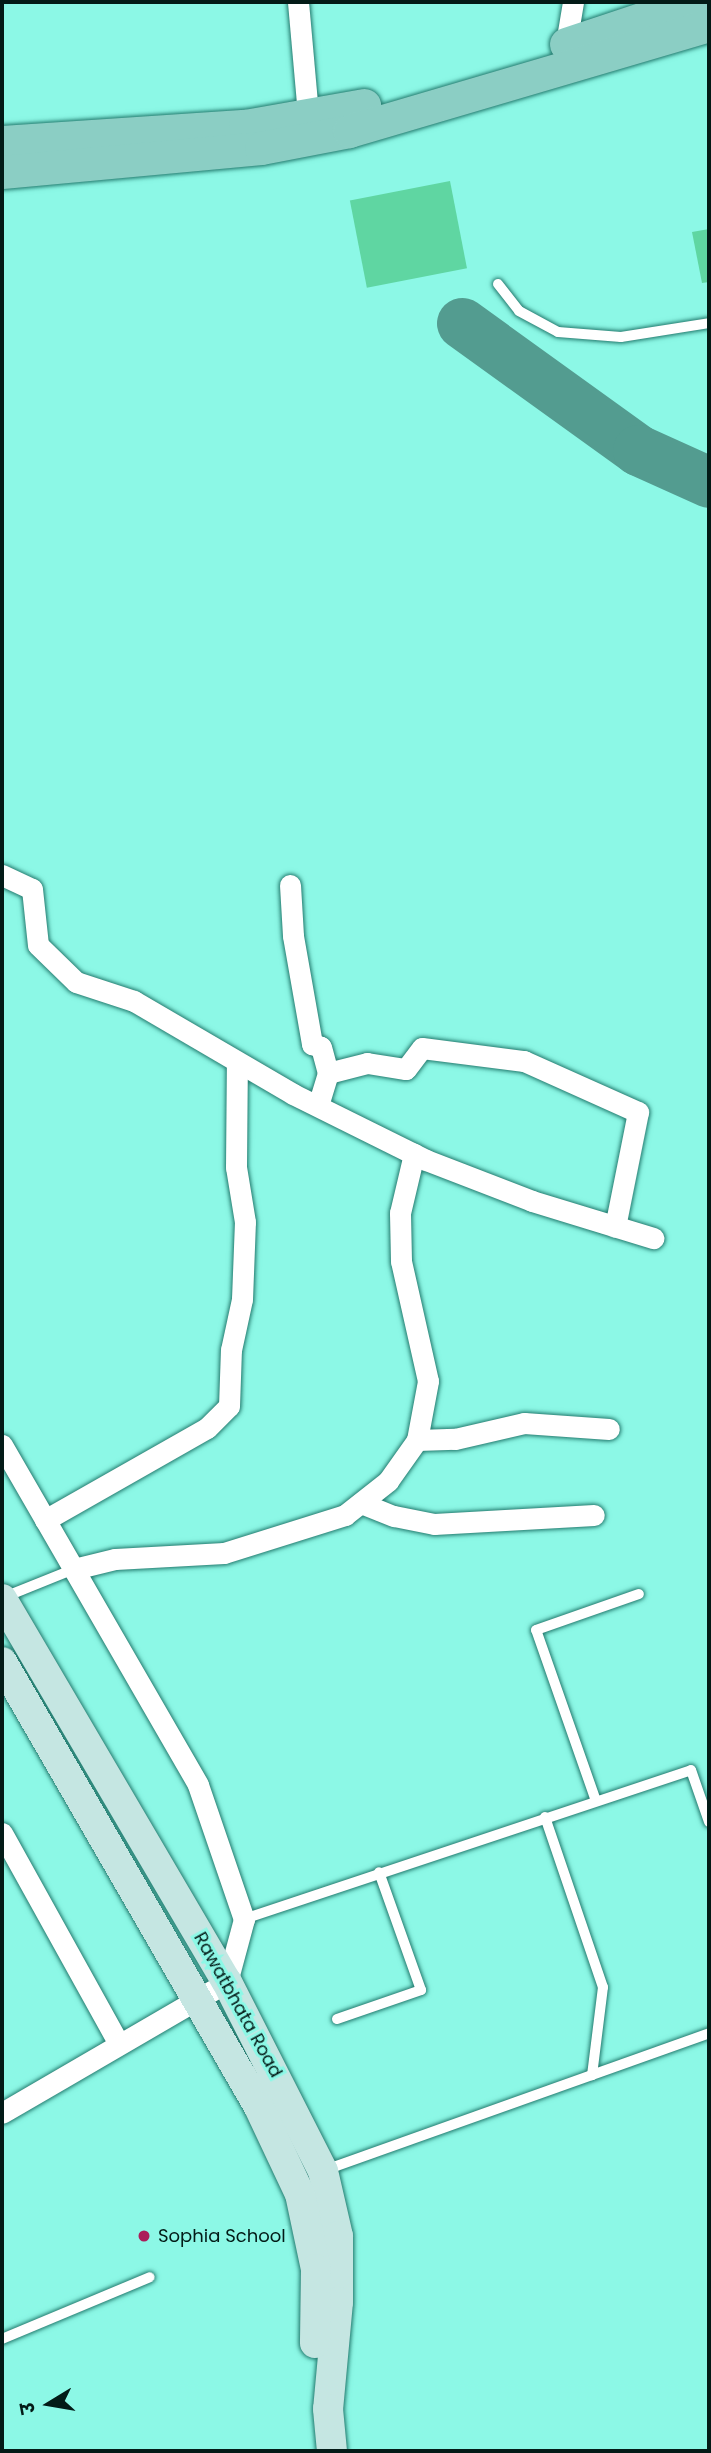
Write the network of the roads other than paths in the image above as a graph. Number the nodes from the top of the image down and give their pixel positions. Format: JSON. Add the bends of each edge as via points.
{"nodes":[{"id":1,"x":298,"y":2,"type":"edge"},
{"id":2,"x":573,"y":2,"type":"edge"},
{"id":3,"x":692,"y":2,"type":"edge"},
{"id":4,"x":709,"y":25,"type":"edge"},
{"id":5,"x":566,"y":44,"type":"junction"},
{"id":6,"x":308,"y":114,"type":"junction"},
{"id":7,"x":2,"y":142,"type":"edge"},
{"id":8,"x":2,"y":172,"type":"edge"},
{"id":9,"x":498,"y":284,"type":"dead end"},
{"id":10,"x":709,"y":323,"type":"edge"},
{"id":11,"x":2,"y":875,"type":"edge"},
{"id":12,"x":290,"y":885,"type":"dead end"},
{"id":13,"x":237,"y":1062,"type":"junction"},
{"id":14,"x":328,"y":1073,"type":"junction"},
{"id":15,"x":318,"y":1106,"type":"junction"},
{"id":16,"x":414,"y":1154,"type":"junction"},
{"id":17,"x":615,"y":1227,"type":"junction"},
{"id":18,"x":653,"y":1238,"type":"dead end"},
{"id":19,"x":609,"y":1429,"type":"dead end"},
{"id":20,"x":417,"y":1440,"type":"junction"},
{"id":21,"x":2,"y":1445,"type":"edge"},
{"id":22,"x":361,"y":1503,"type":"junction"},
{"id":23,"x":594,"y":1515,"type":"dead end"},
{"id":24,"x":46,"y":1520,"type":"junction"},
{"id":25,"x":75,"y":1569,"type":"junction"},
{"id":26,"x":639,"y":1594,"type":"dead end"},
{"id":27,"x":2,"y":1599,"type":"edge"},
{"id":28,"x":2,"y":1662,"type":"edge"},
{"id":29,"x":596,"y":1801,"type":"junction"},
{"id":30,"x":545,"y":1818,"type":"junction"},
{"id":31,"x":709,"y":1822,"type":"edge"},
{"id":32,"x":2,"y":1833,"type":"edge"},
{"id":33,"x":379,"y":1872,"type":"junction"},
{"id":34,"x":244,"y":1919,"type":"junction"},
{"id":35,"x":227,"y":1982,"type":"junction"},
{"id":36,"x":198,"y":2002,"type":"junction"},
{"id":37,"x":337,"y":2019,"type":"dead end"},
{"id":38,"x":709,"y":2033,"type":"edge"},
{"id":39,"x":118,"y":2042,"type":"junction"},
{"id":40,"x":592,"y":2074,"type":"junction"},
{"id":41,"x":2,"y":2113,"type":"edge"},
{"id":42,"x":323,"y":2171,"type":"junction"},
{"id":43,"x":150,"y":2277,"type":"dead end"},
{"id":44,"x":2,"y":2339,"type":"edge"},
{"id":45,"x":315,"y":2451,"type":"edge"},
{"id":46,"x":332,"y":2451,"type":"edge"}],
"edges":[{"from":1,"to":6,"type":"street"},
{"from":2,"to":5,"type":"street"},
{"from":3,"to":5,"type":"main road"},
{"from":4,"to":8,"type":"main road","via":[[349,131],[261,148]]},
{"from":5,"to":6,"type":"main road","via":[[414,95]]},
{"from":6,"to":7,"type":"main road","via":[[245,125]]},
{"from":9,"to":10,"type":"lane","via":[[519,311],[558,332],[621,337]]},
{"from":11,"to":13,"type":"street","via":[[33,889],[38,945],[76,982],[134,1001]]},
{"from":12,"to":14,"type":"street","via":[[293,936],[312,1044],[321,1047]]},
{"from":13,"to":15,"type":"street"},
{"from":13,"to":24,"type":"street","via":[[236,1167],[244,1222],[242,1299],[231,1350],[229,1406],[207,1428]]},
{"from":14,"to":15,"type":"street"},
{"from":14,"to":17,"type":"street","via":[[367,1063],[406,1069],[422,1048],[435,1049],[524,1061],[638,1112]]},
{"from":15,"to":16,"type":"street"},
{"from":16,"to":17,"type":"street","via":[[532,1201]]},
{"from":16,"to":20,"type":"street","via":[[400,1213],[401,1249],[428,1381]]},
{"from":17,"to":18,"type":"street"},
{"from":19,"to":20,"type":"street","via":[[524,1423],[455,1440]]},
{"from":20,"to":22,"type":"street","via":[[388,1481]]},
{"from":21,"to":24,"type":"street"},
{"from":22,"to":23,"type":"street","via":[[434,1524]]},
{"from":22,"to":25,"type":"street","via":[[345,1515],[224,1553],[115,1559]]},
{"from":24,"to":25,"type":"street"},
{"from":25,"to":27,"type":"lane"},
{"from":25,"to":34,"type":"street","via":[[198,1785]]},
{"from":26,"to":29,"type":"lane","via":[[536,1630]]},
{"from":27,"to":35,"type":"main road","name":"Rawatbhata Road"},
{"from":28,"to":36,"type":"main road","name":"Rawatbhata Road"},
{"from":29,"to":30,"type":"lane"},
{"from":29,"to":31,"type":"lane","via":[[691,1770]]},
{"from":30,"to":33,"type":"lane"},
{"from":30,"to":40,"type":"lane","via":[[603,1987]]},
{"from":32,"to":39,"type":"street"},
{"from":33,"to":34,"type":"lane"},
{"from":33,"to":37,"type":"lane","via":[[421,1990]]},
{"from":34,"to":35,"type":"street"},
{"from":35,"to":36,"type":"street"},
{"from":35,"to":42,"type":"main road","name":"Rawatbhata Road"},
{"from":36,"to":39,"type":"street"},
{"from":36,"to":45,"type":"main road","name":"Rawatbhata Road","via":[[259,2108],[300,2194],[316,2269],[310,2398]]},
{"from":38,"to":40,"type":"lane"},
{"from":39,"to":41,"type":"street"},
{"from":40,"to":42,"type":"lane"},
{"from":42,"to":46,"type":"main road","name":"Rawatbhata Road","via":[[338,2236],[338,2302],[328,2409]]},
{"from":43,"to":44,"type":"lane"}]}
